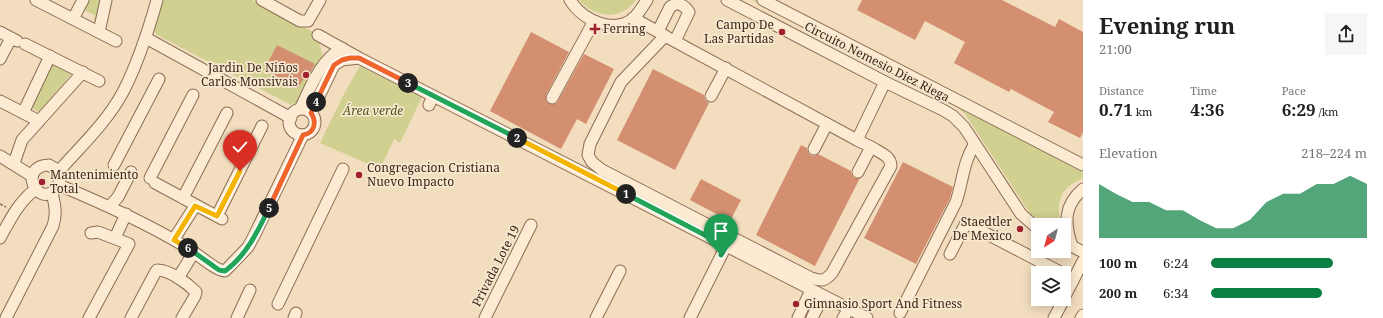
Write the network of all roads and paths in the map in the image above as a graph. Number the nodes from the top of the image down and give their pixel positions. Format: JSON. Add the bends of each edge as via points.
{"nodes":[{"id":1,"x":36,"y":0,"type":"edge"},
{"id":2,"x":83,"y":0,"type":"edge"},
{"id":3,"x":106,"y":0,"type":"edge"},
{"id":4,"x":157,"y":0,"type":"edge"},
{"id":5,"x":262,"y":0,"type":"edge"},
{"id":6,"x":320,"y":0,"type":"edge"},
{"id":7,"x":570,"y":0,"type":"edge"},
{"id":8,"x":646,"y":0,"type":"edge"},
{"id":9,"x":727,"y":0,"type":"edge"},
{"id":10,"x":763,"y":0,"type":"edge"},
{"id":11,"x":633,"y":18,"type":"junction"},
{"id":12,"x":74,"y":19,"type":"junction"},
{"id":13,"x":804,"y":20,"type":"junction"},
{"id":14,"x":594,"y":21,"type":"junction"},
{"id":15,"x":0,"y":32,"type":"edge"},
{"id":16,"x":99,"y":32,"type":"junction"},
{"id":17,"x":662,"y":34,"type":"junction"},
{"id":18,"x":318,"y":35,"type":"dead end"},
{"id":19,"x":796,"y":35,"type":"junction"},
{"id":20,"x":146,"y":38,"type":"junction"},
{"id":21,"x":18,"y":41,"type":"junction"},
{"id":22,"x":116,"y":41,"type":"dead end"},
{"id":23,"x":675,"y":41,"type":"junction"},
{"id":24,"x":342,"y":48,"type":"junction"},
{"id":25,"x":50,"y":56,"type":"junction"},
{"id":26,"x":359,"y":58,"type":"junction"},
{"id":27,"x":0,"y":59,"type":"edge"},
{"id":28,"x":726,"y":68,"type":"junction"},
{"id":29,"x":83,"y":72,"type":"junction"},
{"id":30,"x":159,"y":79,"type":"dead end"},
{"id":31,"x":99,"y":81,"type":"dead end"},
{"id":32,"x":886,"y":82,"type":"junction"},
{"id":33,"x":193,"y":95,"type":"dead end"},
{"id":34,"x":711,"y":96,"type":"dead end"},
{"id":35,"x":552,"y":98,"type":"dead end"},
{"id":36,"x":0,"y":101,"type":"edge"},
{"id":37,"x":300,"y":110,"type":"junction"},
{"id":38,"x":23,"y":113,"type":"junction"},
{"id":39,"x":311,"y":113,"type":"junction"},
{"id":40,"x":227,"y":114,"type":"dead end"},
{"id":41,"x":291,"y":118,"type":"junction"},
{"id":42,"x":39,"y":121,"type":"junction"},
{"id":43,"x":827,"y":124,"type":"junction"},
{"id":44,"x":262,"y":126,"type":"dead end"},
{"id":45,"x":303,"y":135,"type":"junction"},
{"id":46,"x":857,"y":140,"type":"junction"},
{"id":47,"x":974,"y":145,"type":"junction"},
{"id":48,"x":871,"y":147,"type":"junction"},
{"id":49,"x":814,"y":149,"type":"dead end"},
{"id":50,"x":0,"y":156,"type":"edge"},
{"id":51,"x":14,"y":163,"type":"junction"},
{"id":52,"x":114,"y":164,"type":"dead end"},
{"id":53,"x":1083,"y":165,"type":"edge"},
{"id":54,"x":343,"y":169,"type":"dead end"},
{"id":55,"x":59,"y":171,"type":"junction"},
{"id":56,"x":131,"y":172,"type":"dead end"},
{"id":57,"x":858,"y":172,"type":"dead end"},
{"id":58,"x":32,"y":176,"type":"junction"},
{"id":59,"x":36,"y":189,"type":"junction"},
{"id":60,"x":55,"y":189,"type":"junction"},
{"id":61,"x":1083,"y":189,"type":"edge"},
{"id":62,"x":183,"y":198,"type":"junction"},
{"id":63,"x":110,"y":206,"type":"junction"},
{"id":64,"x":195,"y":206,"type":"junction"},
{"id":65,"x":126,"y":214,"type":"junction"},
{"id":66,"x":1067,"y":218,"type":"edge"},
{"id":67,"x":1031,"y":223,"type":"edge"},
{"id":68,"x":531,"y":225,"type":"dead end"},
{"id":69,"x":91,"y":233,"type":"dead end"},
{"id":70,"x":0,"y":238,"type":"edge"},
{"id":71,"x":115,"y":238,"type":"junction"},
{"id":72,"x":174,"y":240,"type":"junction"},
{"id":73,"x":726,"y":246,"type":"junction"},
{"id":74,"x":1071,"y":246,"type":"edge"},
{"id":75,"x":194,"y":252,"type":"junction"},
{"id":76,"x":1083,"y":252,"type":"edge"},
{"id":77,"x":950,"y":254,"type":"dead end"},
{"id":78,"x":1083,"y":261,"type":"edge"},
{"id":79,"x":1050,"y":266,"type":"edge"},
{"id":80,"x":620,"y":271,"type":"dead end"},
{"id":81,"x":1071,"y":272,"type":"edge"},
{"id":82,"x":178,"y":278,"type":"junction"},
{"id":83,"x":250,"y":290,"type":"dead end"},
{"id":84,"x":811,"y":290,"type":"junction"},
{"id":85,"x":823,"y":296,"type":"junction"},
{"id":86,"x":278,"y":304,"type":"dead end"},
{"id":87,"x":1060,"y":306,"type":"edge"},
{"id":88,"x":900,"y":313,"type":"dead end"},
{"id":89,"x":846,"y":314,"type":"edge"},
{"id":90,"x":1083,"y":315,"type":"edge"},
{"id":91,"x":6,"y":318,"type":"edge"},
{"id":92,"x":89,"y":318,"type":"edge"},
{"id":93,"x":131,"y":318,"type":"edge"},
{"id":94,"x":182,"y":318,"type":"edge"},
{"id":95,"x":237,"y":318,"type":"edge"},
{"id":96,"x":485,"y":318,"type":"edge"},
{"id":97,"x":596,"y":318,"type":"edge"},
{"id":98,"x":690,"y":318,"type":"edge"},
{"id":99,"x":798,"y":318,"type":"edge"},
{"id":100,"x":812,"y":318,"type":"edge"},
{"id":101,"x":867,"y":318,"type":"edge"},
{"id":102,"x":1054,"y":318,"type":"edge"},
{"id":103,"x":1082,"y":318,"type":"edge"}],
"edges":[{"from":1,"to":12,"type":"street"},
{"from":2,"to":12,"type":"street"},
{"from":3,"to":16,"type":"street"},
{"from":4,"to":20,"type":"street"},
{"from":5,"to":6,"type":"street","via":[[300,21],[308,21]]},
{"from":7,"to":14,"type":"street","via":[[575,8]]},
{"from":8,"to":11,"type":"street","via":[[640,12]]},
{"from":9,"to":19,"type":"street","name":"Circuito Nemesio Diez Riega"},
{"from":10,"to":13,"type":"street","name":"Circuito Nemesio Diez Riega"},
{"from":11,"to":14,"type":"street","via":[[612,26]]},
{"from":11,"to":17,"type":"street"},
{"from":12,"to":16,"type":"street"},
{"from":13,"to":19,"type":"street"},
{"from":13,"to":53,"type":"street","name":"Circuito Nemesio Diez Riega"},
{"from":14,"to":35,"type":"street"},
{"from":15,"to":21,"type":"street"},
{"from":16,"to":22,"type":"street"},
{"from":17,"to":23,"type":"street"},
{"from":17,"to":23,"type":"street","via":[[670,7],[677,3],[682,4],[689,12]]},
{"from":17,"to":48,"type":"street","via":[[621,82],[590,144],[588,155],[602,170],[821,281],[832,273],[891,166],[888,157]]},
{"from":18,"to":24,"type":"street"},
{"from":19,"to":32,"type":"street","name":"Circuito Nemesio Diez Riega"},
{"from":20,"to":41,"type":"street"},
{"from":20,"to":55,"type":"street","via":[[123,93],[99,127]]},
{"from":21,"to":25,"type":"street"},
{"from":21,"to":27,"type":"street"},
{"from":23,"to":28,"type":"street"},
{"from":24,"to":26,"type":"street"},
{"from":24,"to":37,"type":"street","via":[[323,64]]},
{"from":25,"to":29,"type":"street"},
{"from":25,"to":38,"type":"street"},
{"from":26,"to":39,"type":"street","via":[[342,60],[334,65]]},
{"from":26,"to":73,"type":"street","via":[[431,100]]},
{"from":28,"to":34,"type":"street"},
{"from":28,"to":43,"type":"street"},
{"from":29,"to":31,"type":"street"},
{"from":29,"to":42,"type":"street"},
{"from":30,"to":52,"type":"street"},
{"from":32,"to":46,"type":"street"},
{"from":32,"to":47,"type":"street","name":"Circuito Nemesio Diez Riega","via":[[953,116],[964,127]]},
{"from":33,"to":62,"type":"street","via":[[153,180]]},
{"from":36,"to":38,"type":"street"},
{"from":37,"to":39,"type":"street"},
{"from":37,"to":41,"type":"street"},
{"from":38,"to":42,"type":"street"},
{"from":39,"to":45,"type":"street","via":[[315,126],[310,133]]},
{"from":40,"to":62,"type":"street"},
{"from":41,"to":45,"type":"street","via":[[292,130]]},
{"from":42,"to":51,"type":"street","via":[[22,140]]},
{"from":43,"to":46,"type":"street"},
{"from":43,"to":49,"type":"street"},
{"from":44,"to":64,"type":"street","via":[[219,217]]},
{"from":45,"to":75,"type":"street","via":[[248,247],[225,271],[219,270]]},
{"from":46,"to":48,"type":"street"},
{"from":47,"to":67,"type":"street","name":"Circuito Nemesio Diez Riega","via":[[1021,214]]},
{"from":47,"to":88,"type":"street","via":[[965,162],[956,202]]},
{"from":48,"to":57,"type":"street"},
{"from":50,"to":51,"type":"street"},
{"from":51,"to":58,"type":"street"},
{"from":54,"to":86,"type":"street"},
{"from":55,"to":58,"type":"street","via":[[49,166],[40,166]]},
{"from":55,"to":60,"type":"street","via":[[60,178]]},
{"from":56,"to":63,"type":"street","via":[[118,197]]},
{"from":58,"to":59,"type":"street"},
{"from":59,"to":60,"type":"street","via":[[43,194]]},
{"from":59,"to":70,"type":"street","via":[[22,202]]},
{"from":60,"to":63,"type":"street"},
{"from":60,"to":91,"type":"street","via":[[56,217],[53,226]]},
{"from":61,"to":66,"type":"street","via":[[1072,199]]},
{"from":62,"to":64,"type":"street"},
{"from":63,"to":65,"type":"street"},
{"from":64,"to":72,"type":"street"},
{"from":65,"to":71,"type":"street"},
{"from":65,"to":72,"type":"street"},
{"from":68,"to":96,"type":"street","name":"Privada Lote 19"},
{"from":69,"to":71,"type":"street","via":[[98,232]]},
{"from":71,"to":92,"type":"street","via":[[129,244]]},
{"from":72,"to":75,"type":"street"},
{"from":73,"to":84,"type":"street","via":[[768,274]]},
{"from":73,"to":98,"type":"street"},
{"from":74,"to":76,"type":"street"},
{"from":75,"to":82,"type":"street"},
{"from":77,"to":79,"type":"street","via":[[966,223]]},
{"from":78,"to":81,"type":"street"},
{"from":80,"to":97,"type":"street"},
{"from":82,"to":93,"type":"street","via":[[157,270]]},
{"from":82,"to":94,"type":"street","via":[[196,294]]},
{"from":83,"to":95,"type":"street"},
{"from":84,"to":85,"type":"street"},
{"from":84,"to":99,"type":"street"},
{"from":85,"to":89,"type":"street"},
{"from":85,"to":100,"type":"street"},
{"from":87,"to":102,"type":"street"},
{"from":89,"to":101,"type":"street"},
{"from":90,"to":103,"type":"street"}]}
